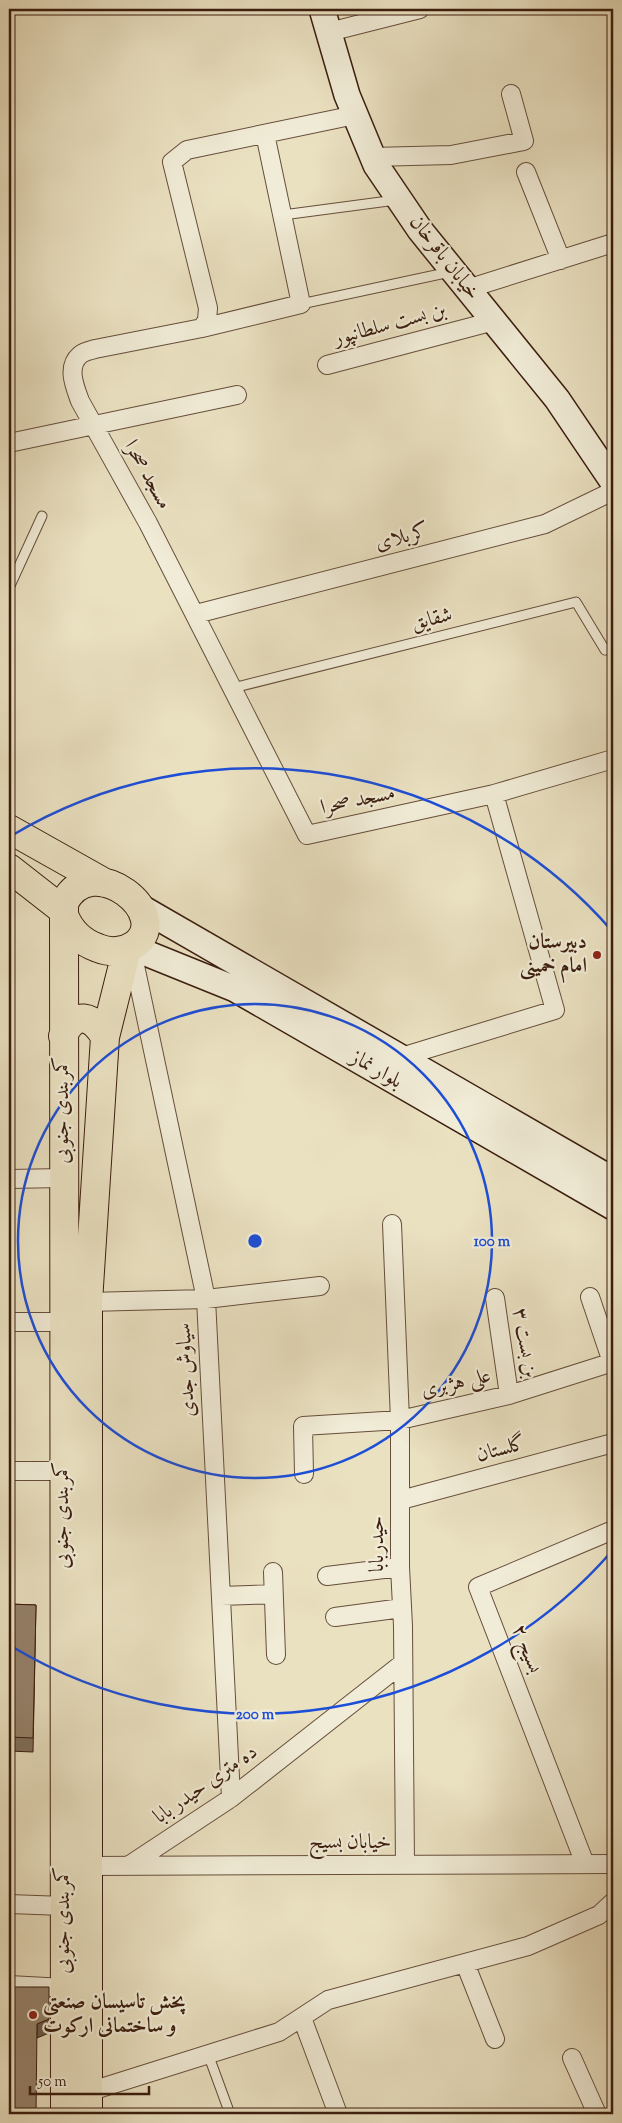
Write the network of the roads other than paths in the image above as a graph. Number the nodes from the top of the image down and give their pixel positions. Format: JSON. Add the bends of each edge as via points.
{"nodes":[{"id":1,"x":420,"y":9,"type":"edge"},
{"id":2,"x":326,"y":20,"type":"edge"},
{"id":3,"x":511,"y":94,"type":"dead end"},
{"id":4,"x":355,"y":115,"type":"junction"},
{"id":5,"x":266,"y":134,"type":"junction"},
{"id":6,"x":372,"y":157,"type":"junction"},
{"id":7,"x":526,"y":172,"type":"dead end"},
{"id":8,"x":399,"y":200,"type":"junction"},
{"id":9,"x":282,"y":215,"type":"junction"},
{"id":10,"x":613,"y":243,"type":"edge"},
{"id":11,"x":561,"y":260,"type":"junction"},
{"id":12,"x":460,"y":280,"type":"junction"},
{"id":13,"x":301,"y":304,"type":"junction"},
{"id":14,"x":494,"y":321,"type":"junction"},
{"id":15,"x":202,"y":328,"type":"junction"},
{"id":16,"x":327,"y":365,"type":"dead end"},
{"id":17,"x":237,"y":395,"type":"dead end"},
{"id":18,"x":94,"y":425,"type":"junction"},
{"id":19,"x":9,"y":442,"type":"edge"},
{"id":20,"x":613,"y":482,"type":"edge"},
{"id":21,"x":613,"y":491,"type":"edge"},
{"id":22,"x":42,"y":516,"type":"dead end"},
{"id":23,"x":9,"y":588,"type":"edge"},
{"id":24,"x":196,"y":614,"type":"junction"},
{"id":25,"x":613,"y":646,"type":"edge"},
{"id":26,"x":233,"y":688,"type":"junction"},
{"id":27,"x":613,"y":759,"type":"edge"},
{"id":28,"x":494,"y":794,"type":"junction"},
{"id":29,"x":19,"y":835,"type":"edge"},
{"id":30,"x":10,"y":869,"type":"edge"},
{"id":31,"x":105,"y":883,"type":"junction"},
{"id":32,"x":140,"y":907,"type":"junction"},
{"id":33,"x":64,"y":913,"type":"junction"},
{"id":34,"x":199,"y":941,"type":"junction"},
{"id":35,"x":129,"y":948,"type":"junction"},
{"id":36,"x":191,"y":972,"type":"junction"},
{"id":37,"x":63,"y":1036,"type":"junction"},
{"id":38,"x":105,"y":1037,"type":"junction"},
{"id":39,"x":401,"y":1057,"type":"junction"},
{"id":40,"x":63,"y":1178,"type":"junction"},
{"id":41,"x":9,"y":1179,"type":"edge"},
{"id":42,"x":613,"y":1180,"type":"edge"},
{"id":43,"x":613,"y":1207,"type":"edge"},
{"id":44,"x":392,"y":1224,"type":"dead end"},
{"id":45,"x":320,"y":1286,"type":"dead end"},
{"id":46,"x":590,"y":1297,"type":"dead end"},
{"id":47,"x":495,"y":1298,"type":"dead end"},
{"id":48,"x":206,"y":1299,"type":"junction"},
{"id":49,"x":88,"y":1302,"type":"junction"},
{"id":50,"x":9,"y":1322,"type":"edge"},
{"id":51,"x":63,"y":1322,"type":"junction"},
{"id":52,"x":612,"y":1362,"type":"edge"},
{"id":53,"x":509,"y":1395,"type":"junction"},
{"id":54,"x":400,"y":1420,"type":"junction"},
{"id":55,"x":613,"y":1443,"type":"edge"},
{"id":56,"x":9,"y":1471,"type":"edge"},
{"id":57,"x":63,"y":1471,"type":"junction"},
{"id":58,"x":304,"y":1474,"type":"dead end"},
{"id":59,"x":401,"y":1500,"type":"junction"},
{"id":60,"x":613,"y":1530,"type":"edge"},
{"id":61,"x":400,"y":1567,"type":"junction"},
{"id":62,"x":273,"y":1572,"type":"dead end"},
{"id":63,"x":327,"y":1576,"type":"dead end"},
{"id":64,"x":273,"y":1594,"type":"junction"},
{"id":65,"x":221,"y":1596,"type":"junction"},
{"id":66,"x":402,"y":1608,"type":"junction"},
{"id":67,"x":335,"y":1617,"type":"dead end"},
{"id":68,"x":276,"y":1655,"type":"dead end"},
{"id":69,"x":403,"y":1663,"type":"junction"},
{"id":70,"x":75,"y":1693,"type":"junction"},
{"id":71,"x":231,"y":1798,"type":"junction"},
{"id":72,"x":585,"y":1864,"type":"junction"},
{"id":73,"x":613,"y":1864,"type":"edge"},
{"id":74,"x":405,"y":1865,"type":"junction"},
{"id":75,"x":76,"y":1866,"type":"junction"},
{"id":76,"x":128,"y":1866,"type":"junction"},
{"id":77,"x":613,"y":1902,"type":"edge"},
{"id":78,"x":9,"y":1904,"type":"edge"},
{"id":79,"x":76,"y":1907,"type":"junction"},
{"id":80,"x":465,"y":1963,"type":"junction"},
{"id":81,"x":9,"y":1985,"type":"edge"},
{"id":82,"x":65,"y":1988,"type":"junction"},
{"id":83,"x":302,"y":2018,"type":"junction"},
{"id":84,"x":495,"y":2039,"type":"dead end"},
{"id":85,"x":208,"y":2054,"type":"junction"},
{"id":86,"x":572,"y":2058,"type":"dead end"},
{"id":87,"x":88,"y":2103,"type":"edge"},
{"id":88,"x":65,"y":2114,"type":"edge"},
{"id":89,"x":230,"y":2114,"type":"edge"},
{"id":90,"x":338,"y":2114,"type":"edge"},
{"id":91,"x":597,"y":2114,"type":"edge"}],
"edges":[{"from":1,"to":2,"type":"street"},
{"from":2,"to":4,"type":"main road","name":"خیابان باقرخان"},
{"from":3,"to":6,"type":"street","via":[[524,141],[451,155]]},
{"from":4,"to":5,"type":"street"},
{"from":4,"to":6,"type":"main road","name":"خیابان باقرخان"},
{"from":5,"to":9,"type":"street"},
{"from":5,"to":15,"type":"street","via":[[187,150],[172,162],[208,308]]},
{"from":6,"to":8,"type":"main road","name":"خیابان باقرخان"},
{"from":7,"to":11,"type":"street"},
{"from":8,"to":9,"type":"lane"},
{"from":8,"to":12,"type":"main road","name":"خیابان باقرخان"},
{"from":9,"to":13,"type":"street"},
{"from":10,"to":11,"type":"street"},
{"from":11,"to":12,"type":"street"},
{"from":12,"to":13,"type":"lane"},
{"from":12,"to":14,"type":"main road","name":"خیابان باقرخان"},
{"from":13,"to":15,"type":"street","name":"مسجد صحرا"},
{"from":14,"to":16,"type":"street","name":"بن بست سلطانپور"},
{"from":14,"to":20,"type":"main road","name":"خیابان باقرخان","via":[[557,399]]},
{"from":15,"to":18,"type":"street","name":"مسجد صحرا","via":[[80,354],[73,366],[73,381]]},
{"from":17,"to":18,"type":"street"},
{"from":18,"to":19,"type":"street"},
{"from":18,"to":24,"type":"street","name":"مسجد صحرا"},
{"from":21,"to":24,"type":"street","name":"کربلای","via":[[545,524]]},
{"from":22,"to":23,"type":"lane"},
{"from":24,"to":26,"type":"street","name":"مسجد صحرا"},
{"from":25,"to":26,"type":"lane","name":"شقایق","via":[[605,650],[576,602]]},
{"from":26,"to":28,"type":"street","name":"مسجد صحرا","via":[[307,835]]},
{"from":27,"to":28,"type":"street"},
{"from":28,"to":39,"type":"street","via":[[555,1010]]},
{"from":29,"to":30,"type":"main road","via":[[32,854],[30,863],[20,869]]},
{"from":29,"to":31,"type":"main road"},
{"from":30,"to":33,"type":"main road"},
{"from":31,"to":32,"type":"main road","via":[[131,896]]},
{"from":31,"to":33,"type":"main road","via":[[91,882],[69,893]]},
{"from":32,"to":34,"type":"main road","name":"بلوار نماز"},
{"from":32,"to":35,"type":"main road","via":[[145,918],[145,930],[140,941]]},
{"from":33,"to":35,"type":"main road","via":[[69,927],[90,946],[105,951]]},
{"from":33,"to":37,"type":"main road","name":"کمربندی جنوبی"},
{"from":34,"to":36,"type":"main road","via":[[189,944],[184,952]]},
{"from":34,"to":39,"type":"main road","name":"بلوار نماز"},
{"from":35,"to":36,"type":"main road","name":"بلوار نماز"},
{"from":35,"to":38,"type":"main road","name":"کمربندی جنوبی"},
{"from":35,"to":48,"type":"street","name":"سیاوش جدی"},
{"from":36,"to":43,"type":"main road","name":"بلوار نماز","via":[[235,989]]},
{"from":37,"to":38,"type":"main road","via":[[68,1025],[77,1019],[89,1019],[99,1025]]},
{"from":37,"to":40,"type":"main road","name":"کمربندی جنوبی"},
{"from":38,"to":49,"type":"main road","name":"کمربندی جنوبی"},
{"from":39,"to":42,"type":"main road","name":"بلوار نماز"},
{"from":40,"to":41,"type":"street"},
{"from":40,"to":51,"type":"main road","name":"کمربندی جنوبی"},
{"from":44,"to":54,"type":"street","name":"حیدربابا"},
{"from":45,"to":48,"type":"street"},
{"from":46,"to":52,"type":"street"},
{"from":47,"to":53,"type":"street","name":"بن بست ۳"},
{"from":48,"to":49,"type":"street"},
{"from":48,"to":65,"type":"street","name":"سیاوش جدی"},
{"from":49,"to":70,"type":"main road","name":"کمربندی جنوبی"},
{"from":50,"to":51,"type":"street"},
{"from":51,"to":57,"type":"main road","name":"کمربندی جنوبی"},
{"from":52,"to":53,"type":"street","name":"علی هژبری"},
{"from":53,"to":54,"type":"street","name":"علی هژبری"},
{"from":54,"to":58,"type":"street","name":"علی هژبری","via":[[303,1426]]},
{"from":54,"to":59,"type":"street","name":"حیدربابا"},
{"from":55,"to":59,"type":"street","name":"گلستان"},
{"from":56,"to":57,"type":"street"},
{"from":57,"to":70,"type":"main road","name":"کمربندی جنوبی"},
{"from":59,"to":61,"type":"street","name":"حیدربابا"},
{"from":60,"to":72,"type":"street","name":"بسیج ۲","via":[[478,1587]]},
{"from":61,"to":63,"type":"street"},
{"from":61,"to":66,"type":"street","name":"حیدربابا"},
{"from":62,"to":64,"type":"street"},
{"from":64,"to":65,"type":"street"},
{"from":64,"to":68,"type":"street"},
{"from":65,"to":71,"type":"street","name":"سیاوش جدی"},
{"from":66,"to":67,"type":"street"},
{"from":66,"to":69,"type":"street","name":"حیدربابا"},
{"from":69,"to":71,"type":"street","name":"ده متری حیدر بابا"},
{"from":69,"to":74,"type":"street","name":"حیدربابا"},
{"from":70,"to":75,"type":"main road","name":"کمربندی جنوبی"},
{"from":71,"to":76,"type":"street","name":"ده متری حیدر بابا"},
{"from":72,"to":73,"type":"street","name":"خیابان بسیج"},
{"from":72,"to":74,"type":"street","name":"خیابان بسیج"},
{"from":74,"to":76,"type":"street","name":"خیابان بسیج"},
{"from":75,"to":76,"type":"street","name":"خیابان بسیج"},
{"from":75,"to":79,"type":"main road","name":"کمربندی جنوبی"},
{"from":77,"to":80,"type":"street","via":[[598,1915],[528,1946]]},
{"from":78,"to":79,"type":"street"},
{"from":79,"to":82,"type":"main road","name":"کمربندی جنوبی"},
{"from":79,"to":87,"type":"main road","name":"کمربندی جنوبی"},
{"from":80,"to":83,"type":"street","via":[[328,2000]]},
{"from":80,"to":84,"type":"street"},
{"from":81,"to":82,"type":"street"},
{"from":82,"to":88,"type":"main road","name":"کمربندی جنوبی"},
{"from":83,"to":85,"type":"street","via":[[279,2032]]},
{"from":83,"to":90,"type":"street"},
{"from":85,"to":87,"type":"street"},
{"from":85,"to":89,"type":"lane"},
{"from":86,"to":91,"type":"street"}]}
